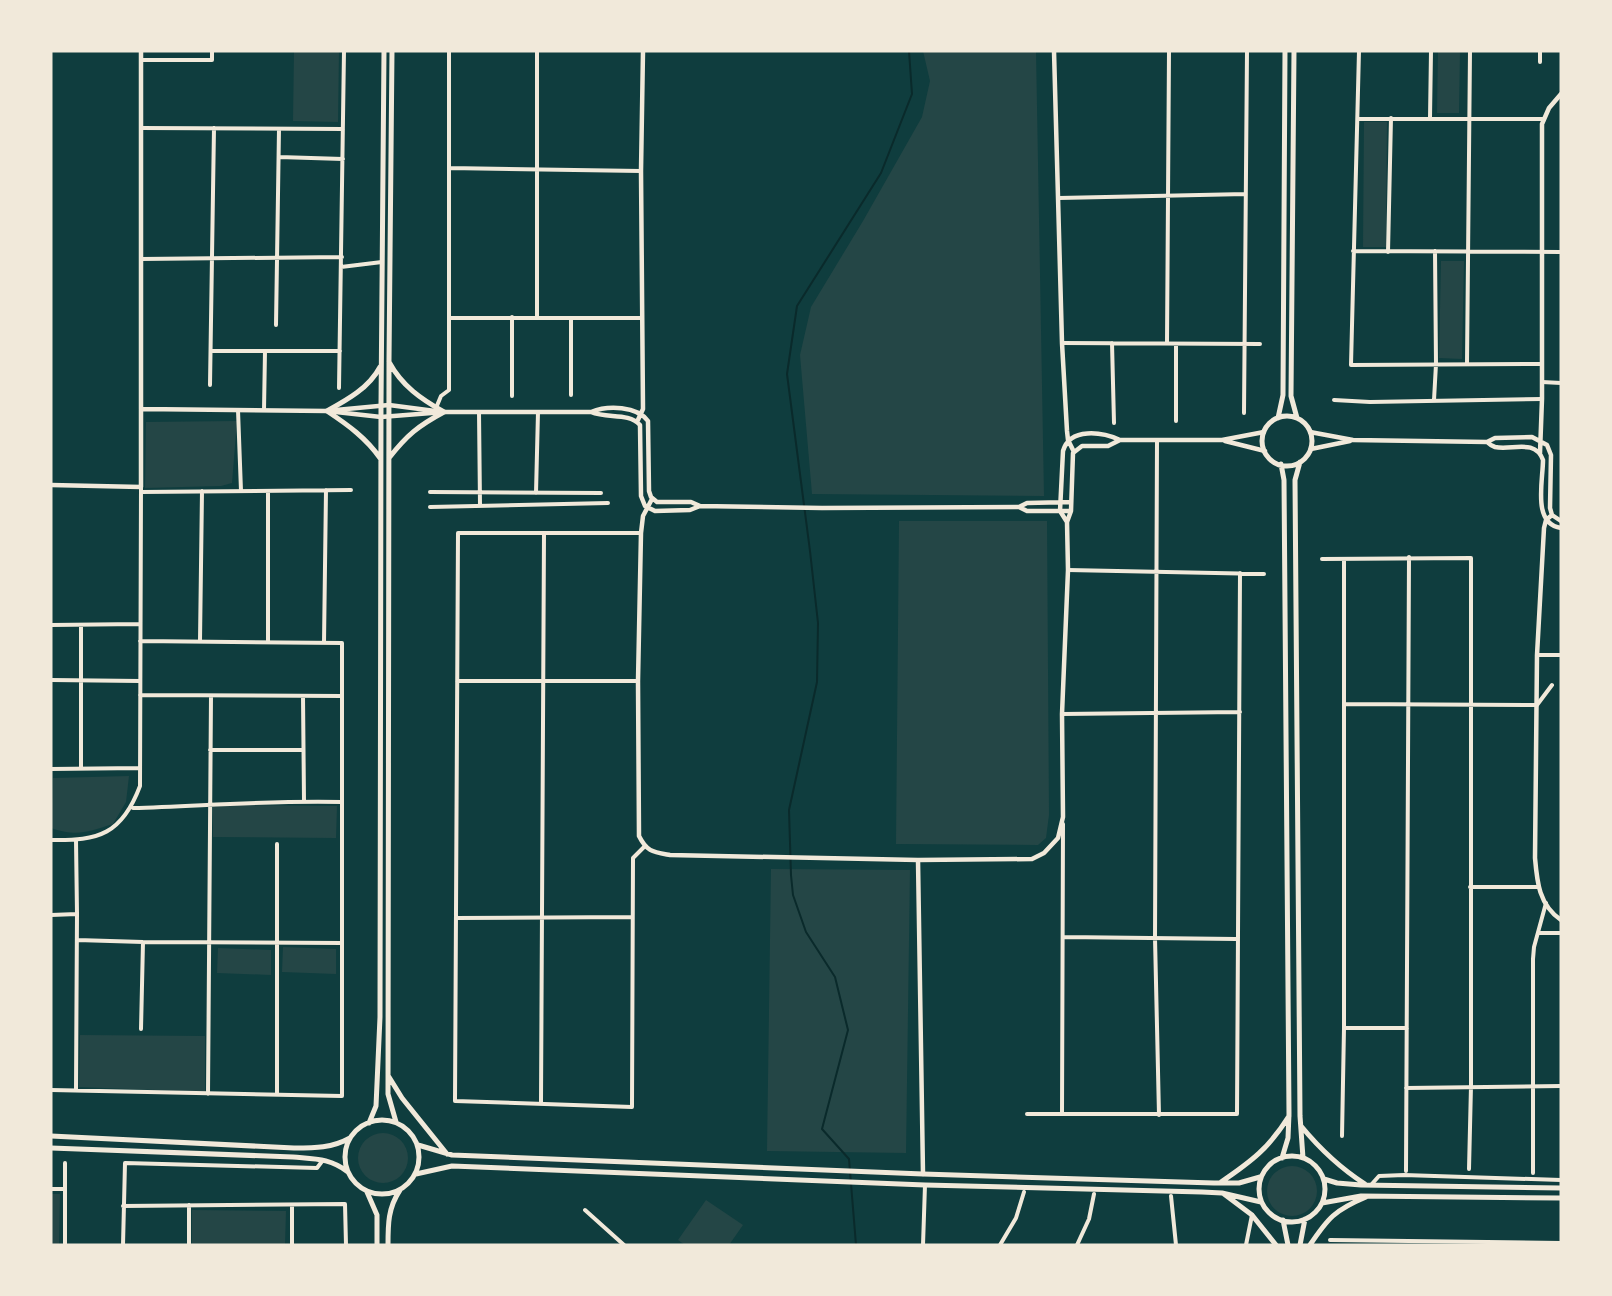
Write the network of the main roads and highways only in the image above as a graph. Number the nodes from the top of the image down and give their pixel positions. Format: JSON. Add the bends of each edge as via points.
{"nodes":[{"id":1,"x":384,"y":51,"type":"edge"},
{"id":2,"x":392,"y":51,"type":"edge"},
{"id":3,"x":1285,"y":51,"type":"edge"},
{"id":4,"x":1294,"y":51,"type":"edge"},
{"id":5,"x":389,"y":360,"type":"junction"},
{"id":6,"x":381,"y":365,"type":"junction"},
{"id":7,"x":1278,"y":418,"type":"junction"},
{"id":8,"x":1297,"y":418,"type":"junction"},
{"id":9,"x":389,"y":458,"type":"junction"},
{"id":10,"x":381,"y":460,"type":"junction"},
{"id":11,"x":1300,"y":462,"type":"junction"},
{"id":12,"x":1281,"y":464,"type":"junction"},
{"id":13,"x":388,"y":1076,"type":"junction"},
{"id":14,"x":1289,"y":1114,"type":"junction"},
{"id":15,"x":396,"y":1122,"type":"junction"},
{"id":16,"x":369,"y":1123,"type":"junction"},
{"id":17,"x":1301,"y":1126,"type":"junction"},
{"id":18,"x":51,"y":1136,"type":"edge"},
{"id":19,"x":350,"y":1138,"type":"junction"},
{"id":20,"x":418,"y":1145,"type":"junction"},
{"id":21,"x":51,"y":1148,"type":"edge"},
{"id":22,"x":447,"y":1154,"type":"junction"},
{"id":23,"x":1282,"y":1158,"type":"junction"},
{"id":24,"x":1303,"y":1158,"type":"junction"},
{"id":25,"x":348,"y":1172,"type":"junction"},
{"id":26,"x":416,"y":1174,"type":"junction"},
{"id":27,"x":1260,"y":1177,"type":"junction"},
{"id":28,"x":1324,"y":1179,"type":"junction"},
{"id":29,"x":1220,"y":1183,"type":"junction"},
{"id":30,"x":1368,"y":1185,"type":"junction"},
{"id":31,"x":1561,"y":1188,"type":"edge"},
{"id":32,"x":401,"y":1189,"type":"junction"},
{"id":33,"x":367,"y":1191,"type":"junction"},
{"id":34,"x":1222,"y":1193,"type":"junction"},
{"id":35,"x":1367,"y":1197,"type":"junction"},
{"id":36,"x":1561,"y":1198,"type":"edge"},
{"id":37,"x":1261,"y":1202,"type":"junction"},
{"id":38,"x":1322,"y":1203,"type":"junction"},
{"id":39,"x":1284,"y":1220,"type":"junction"},
{"id":40,"x":1305,"y":1220,"type":"junction"},
{"id":41,"x":377,"y":1245,"type":"edge"},
{"id":42,"x":388,"y":1245,"type":"edge"},
{"id":43,"x":1276,"y":1245,"type":"edge"},
{"id":44,"x":1288,"y":1245,"type":"edge"},
{"id":45,"x":1300,"y":1245,"type":"edge"},
{"id":46,"x":1310,"y":1245,"type":"edge"}],
"edges":[{"from":1,"to":6,"type":"main road"},
{"from":2,"to":5,"type":"main road"},
{"from":3,"to":7,"type":"main road","via":[[1283,395]]},
{"from":4,"to":8,"type":"main road","via":[[1291,396]]},
{"from":5,"to":9,"type":"main road"},
{"from":5,"to":9,"type":"main road","via":[[410,390],[444,412],[407,436]]},
{"from":6,"to":10,"type":"main road"},
{"from":6,"to":10,"type":"main road","via":[[350,398],[327,411],[364,438]]},
{"from":7,"to":8,"type":"main road"},
{"from":7,"to":12,"type":"main road","via":[[1269,424],[1262,442],[1270,459]]},
{"from":8,"to":11,"type":"main road","via":[[1307,426],[1312,440],[1311,449]]},
{"from":9,"to":13,"type":"main road"},
{"from":10,"to":16,"type":"main road","via":[[380,1017],[376,1106]]},
{"from":11,"to":12,"type":"main road"},
{"from":11,"to":17,"type":"main road","via":[[1295,480]]},
{"from":12,"to":14,"type":"main road"},
{"from":13,"to":15,"type":"main road","via":[[388,1094]]},
{"from":13,"to":22,"type":"main road"},
{"from":14,"to":23,"type":"main road"},
{"from":14,"to":29,"type":"main road","via":[[1276,1138],[1257,1157]]},
{"from":15,"to":16,"type":"main road"},
{"from":15,"to":20,"type":"main road","via":[[410,1132]]},
{"from":16,"to":19,"type":"main road"},
{"from":17,"to":24,"type":"main road"},
{"from":17,"to":30,"type":"main road","via":[[1319,1148]]},
{"from":18,"to":19,"type":"main road","via":[[294,1148],[324,1148]]},
{"from":19,"to":25,"type":"main road","via":[[345,1153]]},
{"from":20,"to":22,"type":"main road"},
{"from":20,"to":26,"type":"main road"},
{"from":21,"to":25,"type":"main road","via":[[323,1159]]},
{"from":22,"to":29,"type":"main road"},
{"from":23,"to":24,"type":"main road"},
{"from":23,"to":27,"type":"main road"},
{"from":24,"to":28,"type":"main road"},
{"from":25,"to":33,"type":"main road"},
{"from":26,"to":32,"type":"main road"},
{"from":26,"to":34,"type":"main road","via":[[452,1166]]},
{"from":27,"to":29,"type":"main road"},
{"from":27,"to":37,"type":"main road"},
{"from":28,"to":30,"type":"main road"},
{"from":28,"to":38,"type":"main road"},
{"from":30,"to":31,"type":"main road"},
{"from":32,"to":33,"type":"main road","via":[[392,1193]]},
{"from":32,"to":42,"type":"main road","via":[[390,1209]]},
{"from":33,"to":41,"type":"main road","via":[[377,1215]]},
{"from":34,"to":37,"type":"main road"},
{"from":34,"to":43,"type":"main road","via":[[1252,1215]]},
{"from":35,"to":36,"type":"main road"},
{"from":35,"to":38,"type":"main road"},
{"from":35,"to":46,"type":"main road","via":[[1342,1207]]},
{"from":37,"to":39,"type":"main road"},
{"from":38,"to":40,"type":"main road"},
{"from":39,"to":40,"type":"main road"},
{"from":39,"to":44,"type":"main road"},
{"from":40,"to":45,"type":"main road"}]}
